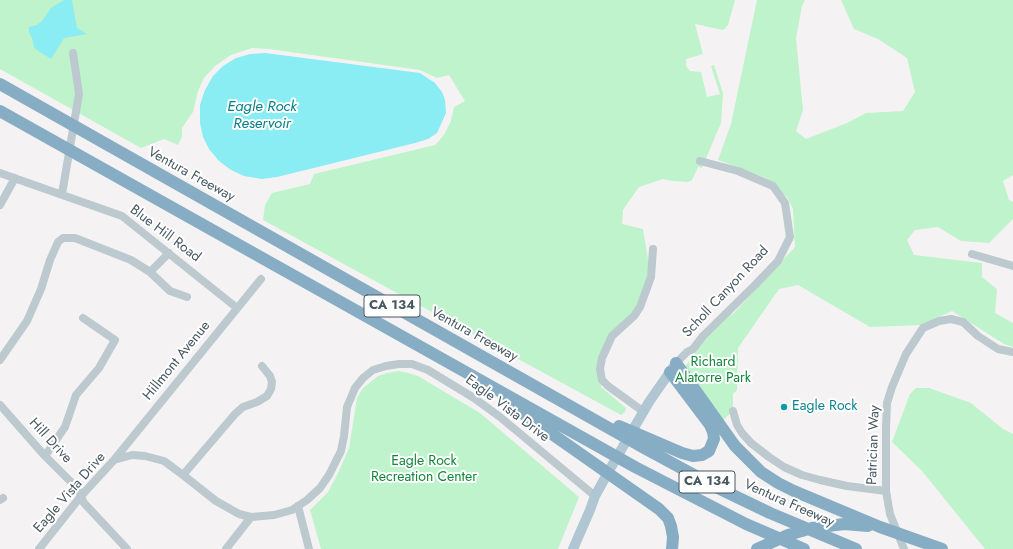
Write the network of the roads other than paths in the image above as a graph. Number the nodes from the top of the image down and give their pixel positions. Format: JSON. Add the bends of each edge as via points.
{"nodes":[{"id":1,"x":73,"y":53,"type":"dead end"},
{"id":2,"x":0,"y":84,"type":"edge"},
{"id":3,"x":0,"y":92,"type":"edge"},
{"id":4,"x":0,"y":102,"type":"edge"},
{"id":5,"x":0,"y":111,"type":"edge"},
{"id":6,"x":46,"y":114,"type":"junction"},
{"id":7,"x":52,"y":136,"type":"junction"},
{"id":8,"x":92,"y":149,"type":"junction"},
{"id":9,"x":700,"y":161,"type":"dead end"},
{"id":10,"x":0,"y":173,"type":"edge"},
{"id":11,"x":138,"y":175,"type":"junction"},
{"id":12,"x":15,"y":178,"type":"junction"},
{"id":13,"x":181,"y":190,"type":"junction"},
{"id":14,"x":62,"y":194,"type":"junction"},
{"id":15,"x":0,"y":205,"type":"edge"},
{"id":16,"x":187,"y":212,"type":"junction"},
{"id":17,"x":653,"y":249,"type":"dead end"},
{"id":18,"x":169,"y":253,"type":"junction"},
{"id":19,"x":972,"y":254,"type":"dead end"},
{"id":20,"x":1013,"y":266,"type":"edge"},
{"id":21,"x":150,"y":272,"type":"junction"},
{"id":22,"x":261,"y":279,"type":"dead end"},
{"id":23,"x":187,"y":297,"type":"dead end"},
{"id":24,"x":237,"y":308,"type":"junction"},
{"id":25,"x":84,"y":318,"type":"dead end"},
{"id":26,"x":1013,"y":352,"type":"edge"},
{"id":27,"x":0,"y":360,"type":"edge"},
{"id":28,"x":262,"y":366,"type":"dead end"},
{"id":29,"x":673,"y":368,"type":"junction"},
{"id":30,"x":502,"y":391,"type":"junction"},
{"id":31,"x":0,"y":405,"type":"edge"},
{"id":32,"x":733,"y":411,"type":"dead end"},
{"id":33,"x":644,"y":412,"type":"junction"},
{"id":34,"x":600,"y":431,"type":"junction"},
{"id":35,"x":643,"y":454,"type":"junction"},
{"id":36,"x":45,"y":456,"type":"junction"},
{"id":37,"x":114,"y":460,"type":"junction"},
{"id":38,"x":184,"y":475,"type":"junction"},
{"id":39,"x":886,"y":491,"type":"junction"},
{"id":40,"x":81,"y":496,"type":"junction"},
{"id":41,"x":595,"y":496,"type":"junction"},
{"id":42,"x":298,"y":506,"type":"junction"},
{"id":43,"x":251,"y":517,"type":"junction"},
{"id":44,"x":880,"y":527,"type":"junction"},
{"id":45,"x":39,"y":549,"type":"edge"},
{"id":46,"x":127,"y":549,"type":"edge"},
{"id":47,"x":226,"y":549,"type":"edge"},
{"id":48,"x":309,"y":549,"type":"edge"},
{"id":49,"x":573,"y":549,"type":"edge"},
{"id":50,"x":672,"y":549,"type":"edge"},
{"id":51,"x":757,"y":549,"type":"edge"},
{"id":52,"x":804,"y":549,"type":"edge"},
{"id":53,"x":856,"y":549,"type":"edge"},
{"id":54,"x":904,"y":549,"type":"edge"},
{"id":55,"x":942,"y":549,"type":"edge"}],
"edges":[{"from":1,"to":14,"type":"street","via":[[79,94]]},
{"from":2,"to":6,"type":"highway","name":"Ventura Freeway","number":"CA 134"},
{"from":3,"to":6,"type":"highway"},
{"from":4,"to":7,"type":"highway"},
{"from":5,"to":7,"type":"highway","name":"Ventura Freeway","number":"CA 134"},
{"from":6,"to":8,"type":"highway","name":"Ventura Freeway","number":"CA 134"},
{"from":7,"to":8,"type":"highway","name":"Ventura Freeway","number":"CA 134"},
{"from":8,"to":11,"type":"highway","name":"Ventura Freeway","number":"CA 134"},
{"from":8,"to":11,"type":"highway","name":"Ventura Freeway","number":"CA 134"},
{"from":9,"to":29,"type":"street","name":"Scholl Canyon Road","via":[[738,171],[773,186],[785,203],[790,237],[778,261]]},
{"from":10,"to":12,"type":"street","name":"Blue Hill Road"},
{"from":11,"to":13,"type":"highway","name":"Ventura Freeway","number":"CA 134"},
{"from":11,"to":16,"type":"highway","name":"Ventura Freeway","number":"CA 134"},
{"from":12,"to":14,"type":"street","name":"Blue Hill Road"},
{"from":12,"to":15,"type":"street"},
{"from":13,"to":34,"type":"highway"},
{"from":13,"to":34,"type":"highway","name":"Ventura Freeway","number":"CA 134","via":[[537,387]]},
{"from":14,"to":18,"type":"street","name":"Blue Hill Road","via":[[122,216]]},
{"from":16,"to":30,"type":"highway","name":"Ventura Freeway","number":"CA 134"},
{"from":16,"to":34,"type":"highway"},
{"from":17,"to":33,"type":"street","via":[[650,277],[640,307],[612,336],[600,369],[602,380],[608,386]]},
{"from":18,"to":21,"type":"street"},
{"from":18,"to":24,"type":"street","name":"Blue Hill Road"},
{"from":19,"to":20,"type":"street"},
{"from":21,"to":23,"type":"street","via":[[170,291]]},
{"from":21,"to":27,"type":"street","via":[[131,260],[111,252],[75,238],[63,238],[58,242],[50,260],[28,321]]},
{"from":22,"to":24,"type":"street","name":"Hillmont Avenue"},
{"from":24,"to":37,"type":"street","name":"Hillmont Avenue"},
{"from":25,"to":36,"type":"street","via":[[115,340],[99,368],[76,395],[65,427]]},
{"from":26,"to":39,"type":"street","name":"Patrician Way","via":[[998,349],[963,322],[939,320],[923,328],[906,354],[887,404]]},
{"from":28,"to":38,"type":"street","via":[[272,382],[267,396],[243,406]]},
{"from":29,"to":33,"type":"main road","name":"Scholl Canyon Road"},
{"from":29,"to":35,"type":"highway","via":[[710,425],[714,439],[709,451],[702,455]]},
{"from":29,"to":44,"type":"highway","via":[[735,446],[762,472],[794,491]]},
{"from":30,"to":34,"type":"highway","name":"Ventura Freeway","number":"CA 134"},
{"from":30,"to":50,"type":"highway","via":[[515,408],[659,509],[668,518],[672,532]]},
{"from":31,"to":36,"type":"street","name":"Hill Drive"},
{"from":32,"to":39,"type":"street","via":[[737,425],[751,443],[784,467],[820,480]]},
{"from":33,"to":41,"type":"main road","name":"Scholl Canyon Road"},
{"from":34,"to":35,"type":"highway"},
{"from":34,"to":35,"type":"highway","name":"Ventura Freeway","number":"CA 134"},
{"from":35,"to":52,"type":"highway","name":"Ventura Freeway","number":"CA 134","via":[[746,524]]},
{"from":35,"to":53,"type":"highway","name":"Ventura Freeway","number":"CA 134","via":[[770,513]]},
{"from":36,"to":40,"type":"street","name":"Hill Drive","via":[[77,488]]},
{"from":37,"to":38,"type":"street","name":"Eagle Vista Drive","via":[[132,455],[150,457],[164,461]]},
{"from":37,"to":40,"type":"street","name":"Eagle Vista Drive"},
{"from":38,"to":43,"type":"street","name":"Eagle Vista Drive","via":[[216,501],[239,514]]},
{"from":39,"to":54,"type":"street","name":"Patrician Way","via":[[890,514]]},
{"from":40,"to":45,"type":"street","name":"Eagle Vista Drive"},
{"from":40,"to":46,"type":"street","name":"Hill Drive","via":[[84,503]]},
{"from":41,"to":42,"type":"street","name":"Eagle Vista Drive","via":[[474,398],[428,370],[412,364],[399,364],[373,370],[355,388],[347,407],[341,451],[335,465],[320,488]]},
{"from":41,"to":49,"type":"main road","name":"Scholl Canyon Road"},
{"from":42,"to":43,"type":"street","name":"Eagle Vista Drive","via":[[274,515]]},
{"from":42,"to":48,"type":"street"},
{"from":43,"to":47,"type":"street"},
{"from":44,"to":51,"type":"highway","via":[[844,524],[812,528],[788,535]]},
{"from":44,"to":55,"type":"highway"}]}
